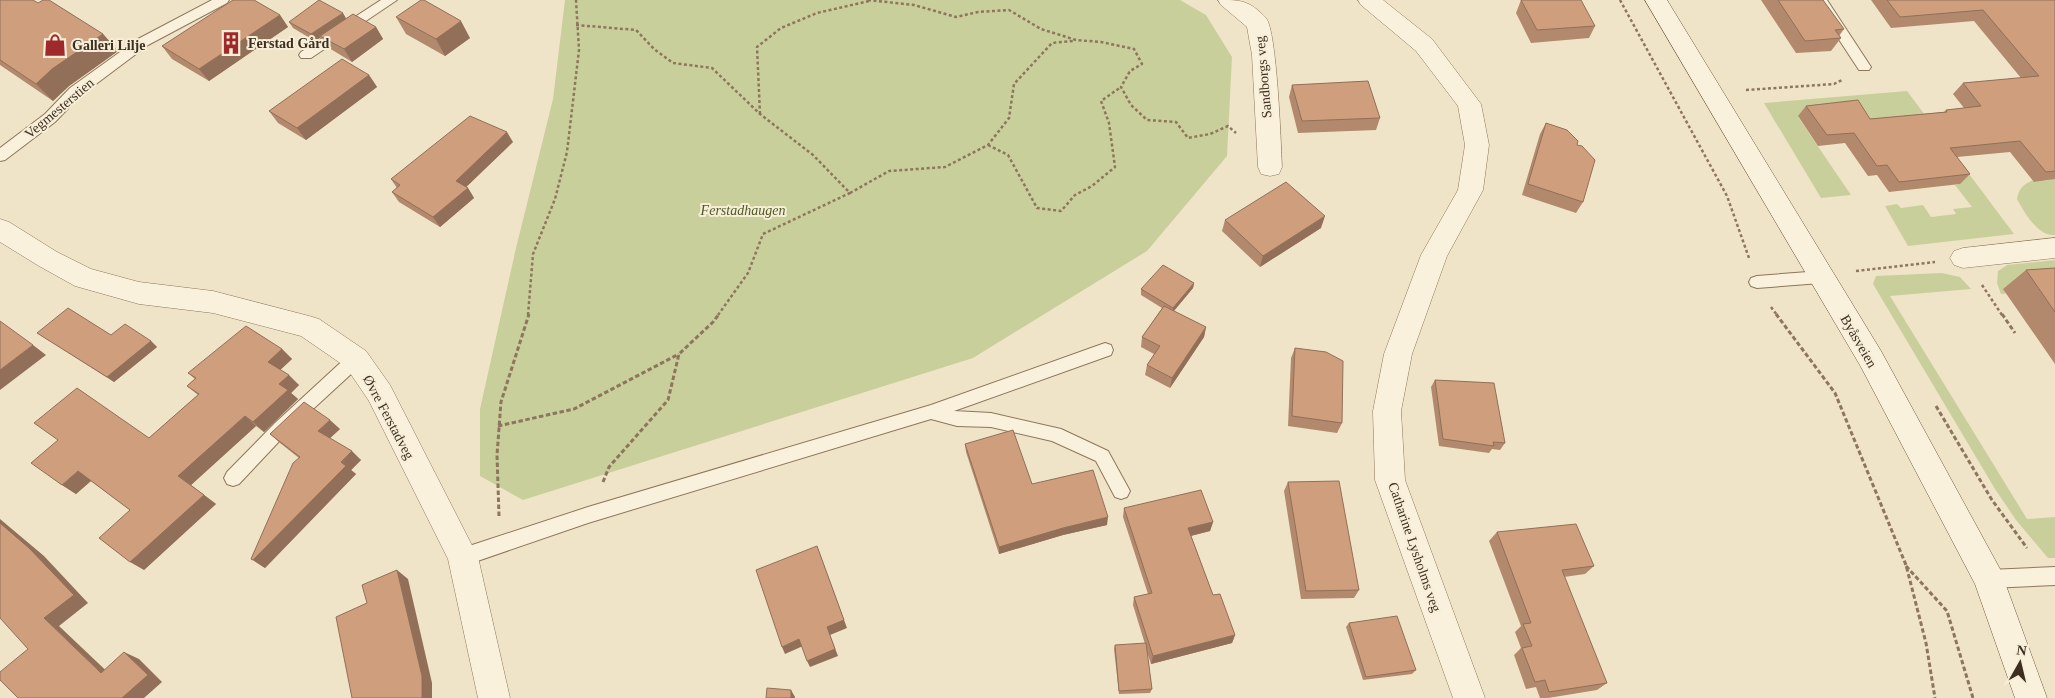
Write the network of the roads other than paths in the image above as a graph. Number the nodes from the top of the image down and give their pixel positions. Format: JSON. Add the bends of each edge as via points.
{"nodes":[{"id":1,"x":222,"y":0,"type":"edge"},
{"id":2,"x":1229,"y":0,"type":"edge"},
{"id":3,"x":1369,"y":0,"type":"edge"},
{"id":4,"x":1656,"y":0,"type":"edge"},
{"id":5,"x":1820,"y":0,"type":"edge"},
{"id":6,"x":381,"y":2,"type":"edge"},
{"id":7,"x":306,"y":55,"type":"dead end"},
{"id":8,"x":1864,"y":67,"type":"road end"},
{"id":9,"x":0,"y":156,"type":"edge"},
{"id":10,"x":1269,"y":158,"type":"road end"},
{"id":11,"x":0,"y":229,"type":"edge"},
{"id":12,"x":2055,"y":248,"type":"edge"},
{"id":13,"x":1964,"y":258,"type":"road end"},
{"id":14,"x":1821,"y":277,"type":"junction"},
{"id":15,"x":1757,"y":282,"type":"dead end"},
{"id":16,"x":1105,"y":350,"type":"dead end"},
{"id":17,"x":356,"y":359,"type":"junction"},
{"id":18,"x":931,"y":412,"type":"junction"},
{"id":19,"x":233,"y":478,"type":"dead end"},
{"id":20,"x":1121,"y":491,"type":"dead end"},
{"id":21,"x":464,"y":557,"type":"junction"},
{"id":22,"x":2055,"y":576,"type":"edge"},
{"id":23,"x":1989,"y":579,"type":"junction"},
{"id":24,"x":494,"y":698,"type":"edge"},
{"id":25,"x":1469,"y":698,"type":"edge"},
{"id":26,"x":2031,"y":698,"type":"edge"}],
"edges":[{"from":1,"to":9,"type":"lane","name":"Vegmesterstien","via":[[143,42],[75,92],[50,118]]},
{"from":2,"to":10,"type":"street","name":"Sandborgs veg","via":[[1258,24]]},
{"from":3,"to":25,"type":"street","name":"Catharine Lysholms veg","via":[[1424,45],[1469,104],[1477,145],[1470,190],[1434,255],[1398,354],[1387,411],[1390,480]]},
{"from":4,"to":14,"type":"street","name":"Byåsveien"},
{"from":5,"to":8,"type":"lane"},
{"from":6,"to":7,"type":"lane"},
{"from":11,"to":17,"type":"street","name":"Øvre Ferstadveg","via":[[84,278],[139,293],[213,302],[309,326]]},
{"from":12,"to":13,"type":"street"},
{"from":14,"to":15,"type":"lane"},
{"from":14,"to":23,"type":"street","name":"Byåsveien","via":[[1870,359]]},
{"from":16,"to":18,"type":"lane"},
{"from":17,"to":19,"type":"lane","via":[[280,428]]},
{"from":17,"to":21,"type":"street","name":"Øvre Ferstadveg","via":[[380,394]]},
{"from":18,"to":20,"type":"lane","via":[[957,419],[991,420],[1054,434],[1102,456]]},
{"from":18,"to":21,"type":"lane","via":[[588,515]]},
{"from":21,"to":24,"type":"street","name":"Øvre Ferstadveg"},
{"from":22,"to":23,"type":"lane"},
{"from":23,"to":26,"type":"street","name":"Byåsveien"}]}
